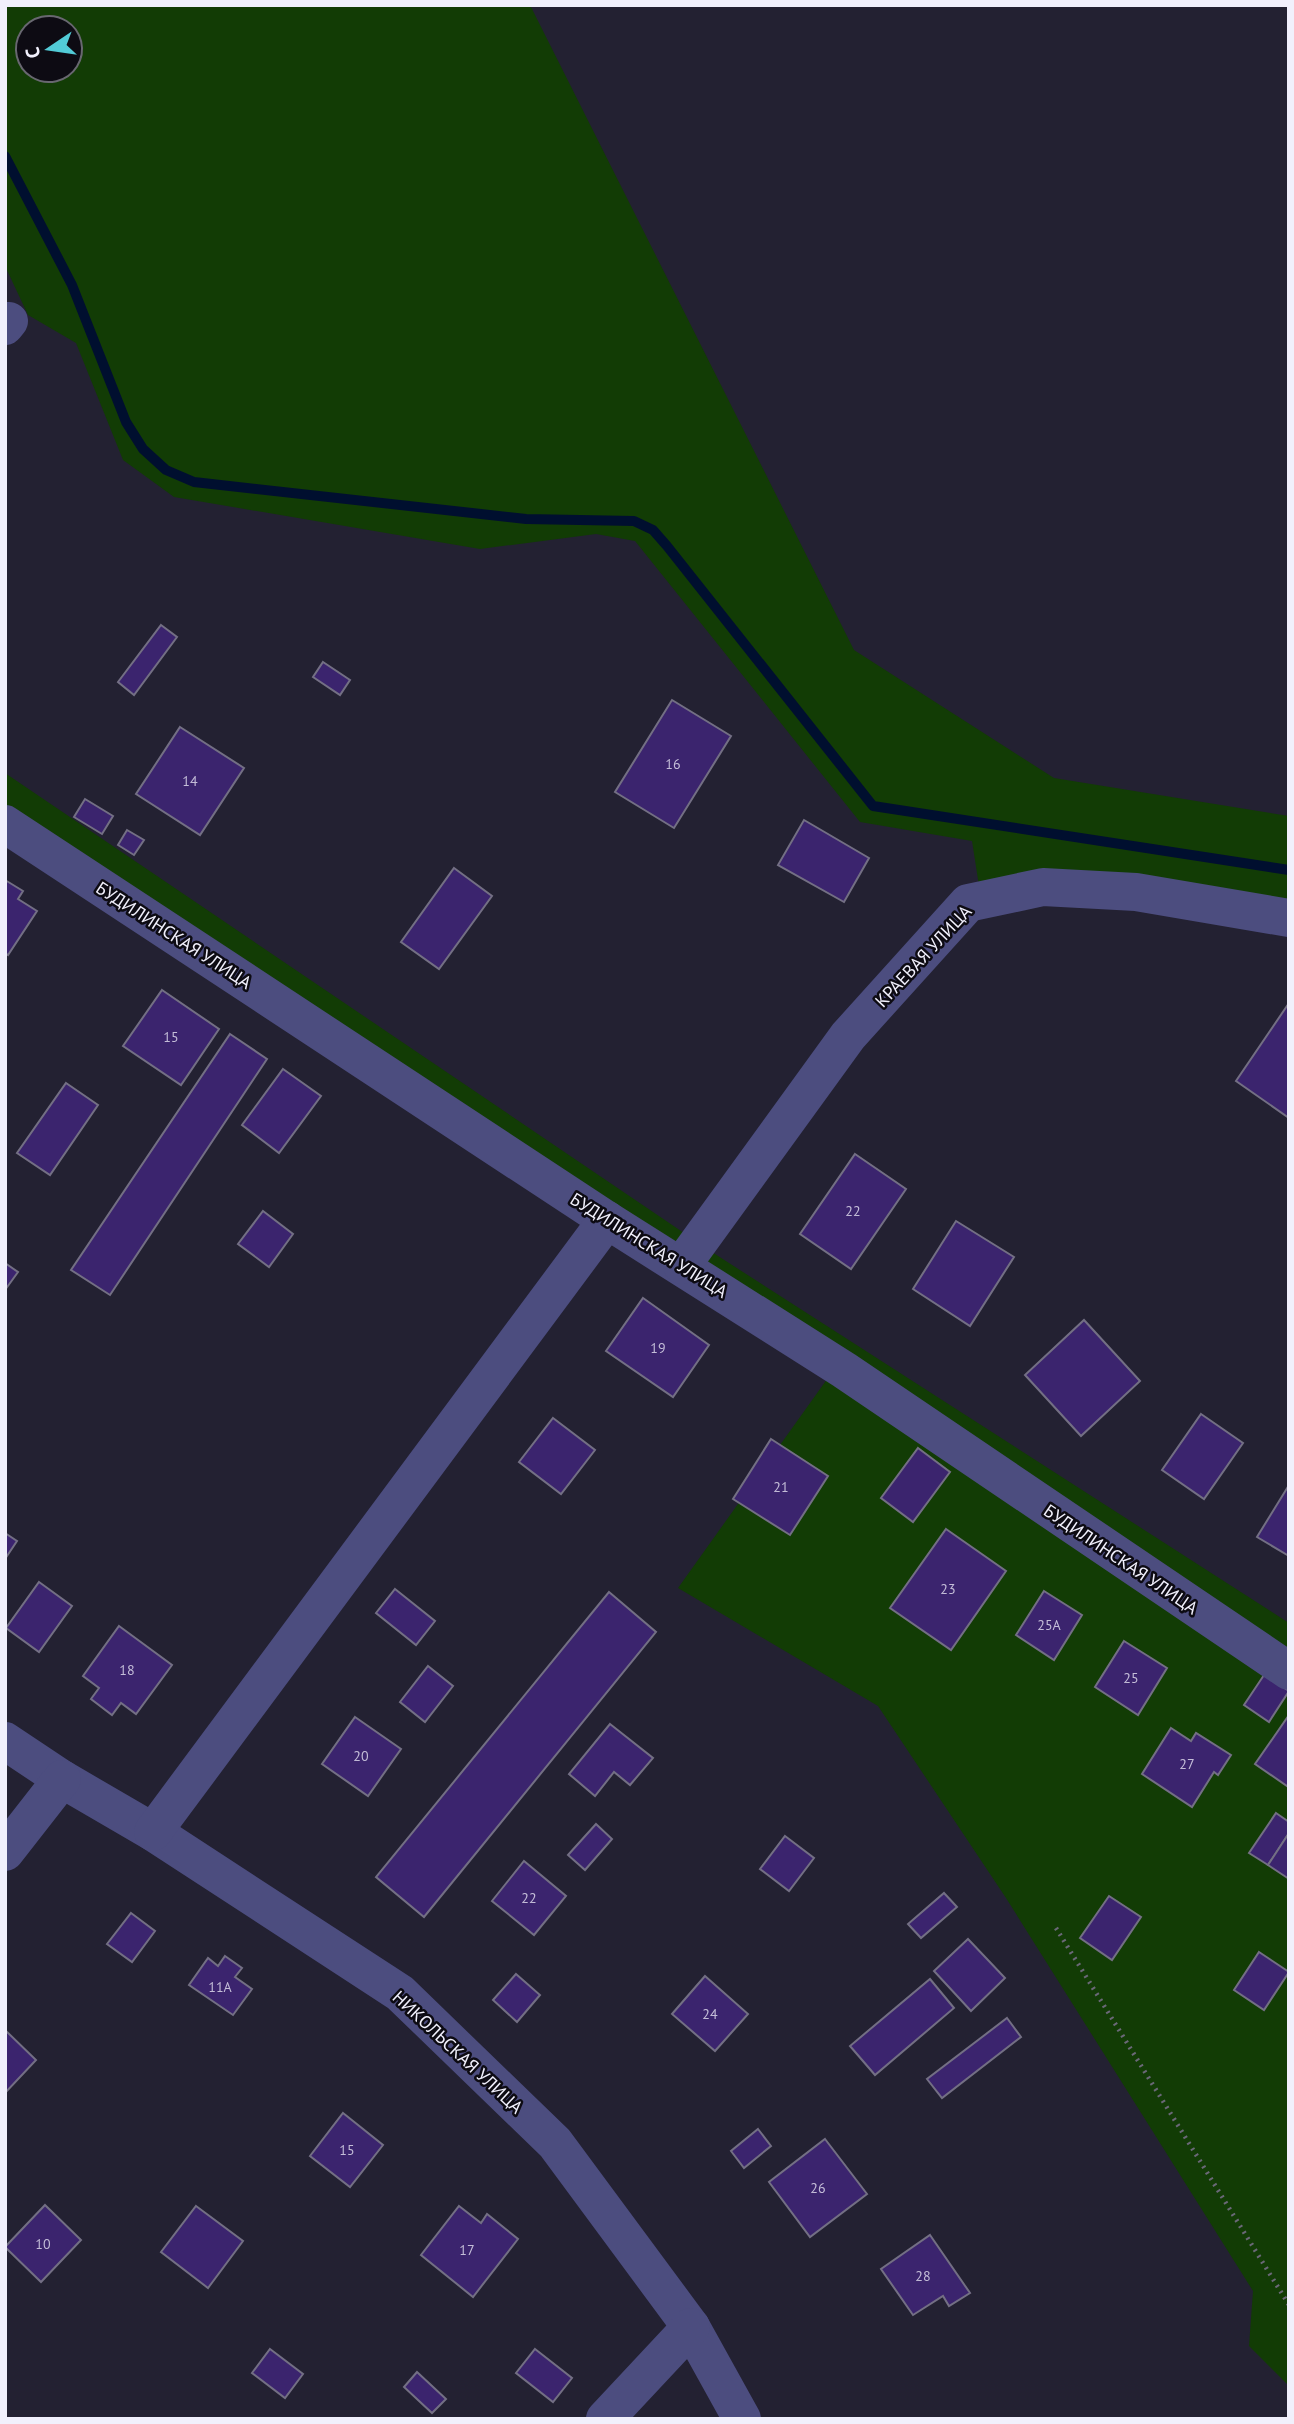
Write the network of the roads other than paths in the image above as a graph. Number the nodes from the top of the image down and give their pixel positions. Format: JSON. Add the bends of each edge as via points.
{"nodes":[{"id":1,"x":5,"y":824,"type":"edge"},
{"id":2,"x":1289,"y":918,"type":"edge"},
{"id":3,"x":607,"y":1220,"type":"junction"},
{"id":4,"x":682,"y":1265,"type":"junction"},
{"id":5,"x":1289,"y":1671,"type":"edge"},
{"id":6,"x":5,"y":1741,"type":"edge"},
{"id":7,"x":62,"y":1779,"type":"junction"},
{"id":8,"x":153,"y":1832,"type":"junction"},
{"id":9,"x":5,"y":1852,"type":"edge"},
{"id":10,"x":691,"y":2326,"type":"junction"},
{"id":11,"x":605,"y":2419,"type":"edge"},
{"id":12,"x":742,"y":2419,"type":"edge"}],
"edges":[{"from":1,"to":3,"type":"street","name":"БУДИЛИНСКАЯ УЛИЦА"},
{"from":2,"to":4,"type":"street","name":"КРАЕВАЯ УЛИЦА","via":[[1136,892],[1043,887],[968,903],[848,1036]]},
{"from":3,"to":4,"type":"street","name":"БУДИЛИНСКАЯ УЛИЦА"},
{"from":3,"to":8,"type":"street"},
{"from":4,"to":5,"type":"street","name":"БУДИЛИНСКАЯ УЛИЦА"},
{"from":6,"to":7,"type":"street","name":"НИКОЛЬСКАЯ УЛИЦА"},
{"from":7,"to":8,"type":"street","name":"НИКОЛЬСКАЯ УЛИЦА"},
{"from":7,"to":9,"type":"street"},
{"from":8,"to":10,"type":"street","name":"НИКОЛЬСКАЯ УЛИЦА","via":[[400,1993],[555,2143]]},
{"from":10,"to":11,"type":"street"},
{"from":10,"to":12,"type":"street","name":"НИКОЛЬСКАЯ УЛИЦА"}]}
